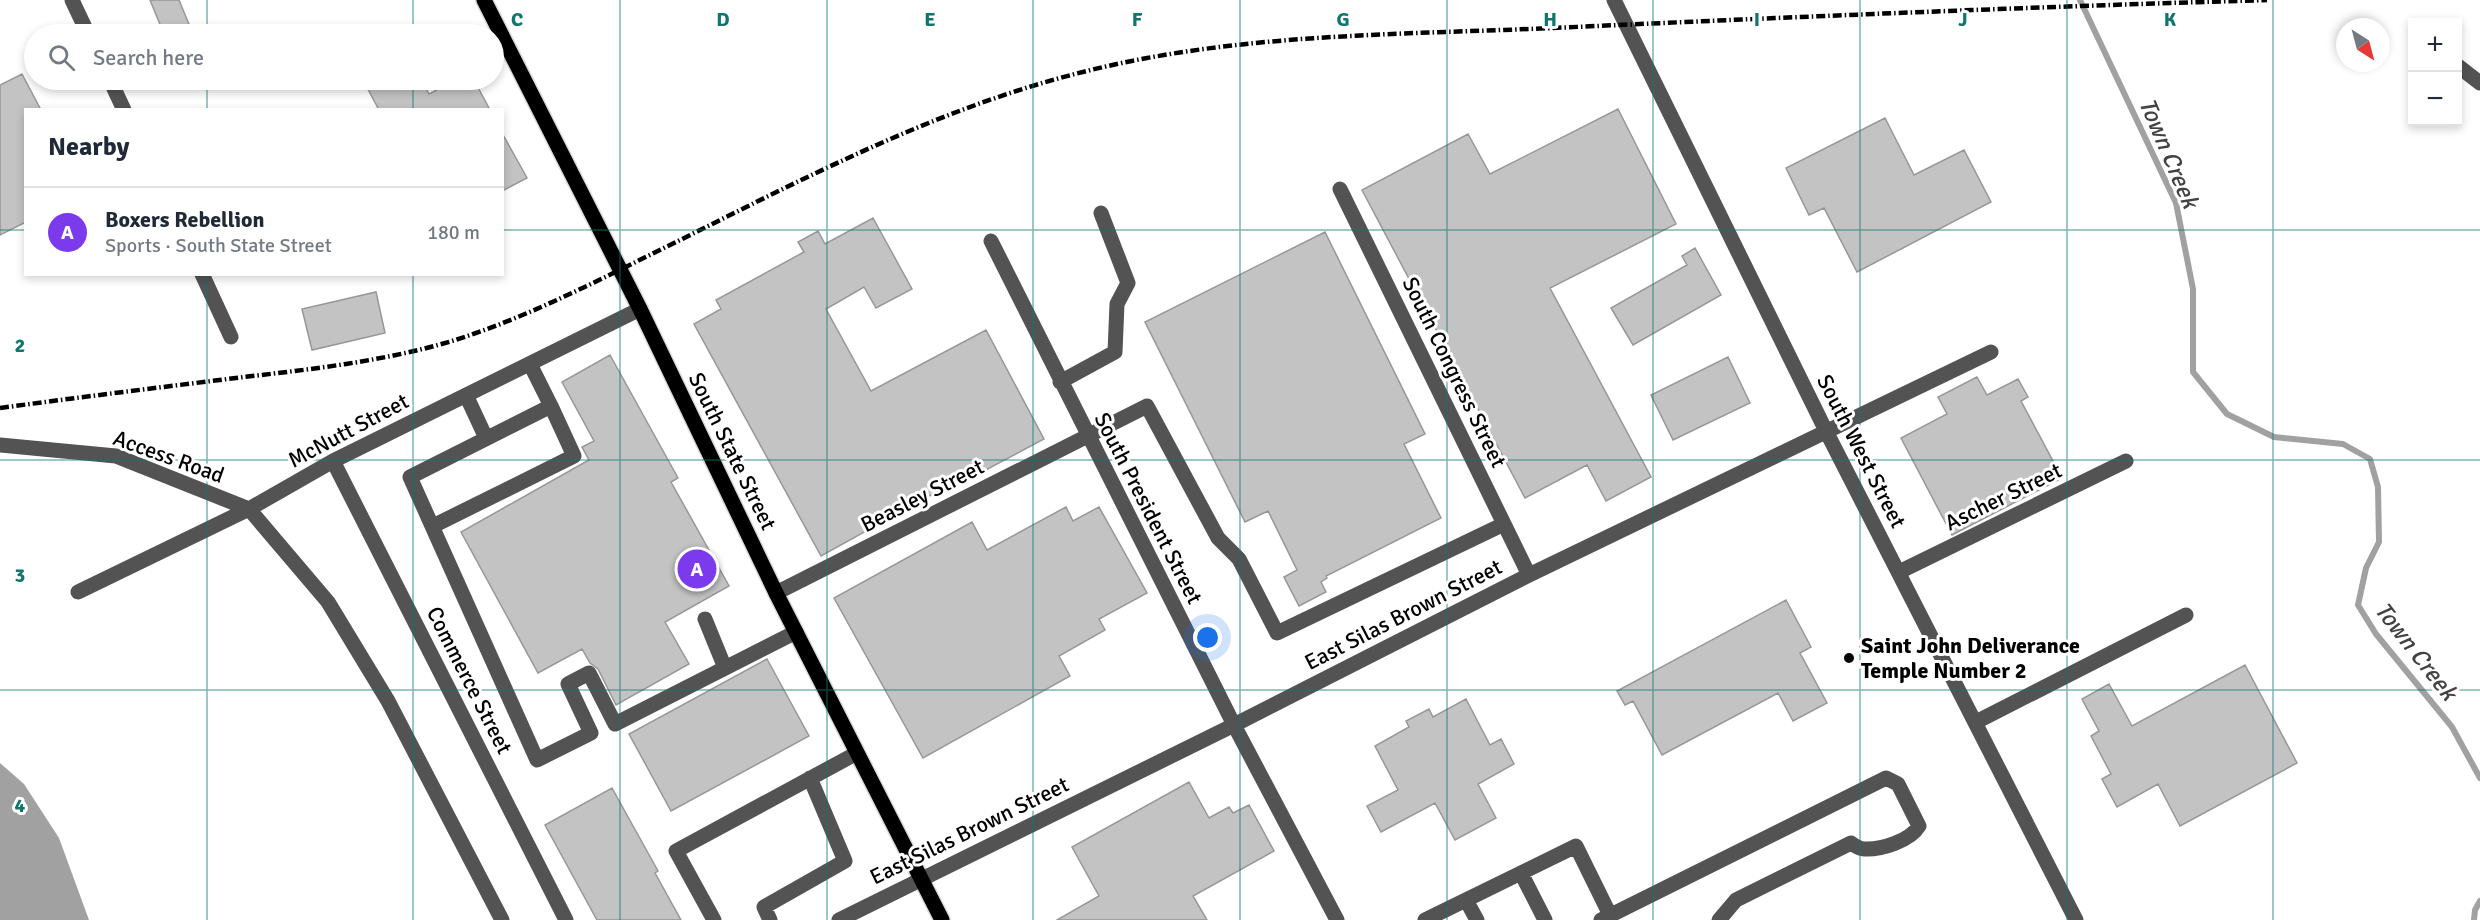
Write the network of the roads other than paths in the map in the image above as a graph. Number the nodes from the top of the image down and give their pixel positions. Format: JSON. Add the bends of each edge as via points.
{"nodes":[{"id":1,"x":72,"y":0,"type":"edge"},
{"id":2,"x":484,"y":0,"type":"edge"},
{"id":3,"x":1614,"y":0,"type":"edge"},
{"id":4,"x":83,"y":24,"type":"edge"},
{"id":5,"x":496,"y":24,"type":"edge"},
{"id":6,"x":504,"y":40,"type":"edge"},
{"id":7,"x":2462,"y":70,"type":"edge"},
{"id":8,"x":2480,"y":83,"type":"edge"},
{"id":9,"x":115,"y":90,"type":"edge"},
{"id":10,"x":123,"y":108,"type":"edge"},
{"id":11,"x":1340,"y":189,"type":"dead end"},
{"id":12,"x":1101,"y":213,"type":"dead end"},
{"id":13,"x":990,"y":241,"type":"dead end"},
{"id":14,"x":203,"y":276,"type":"edge"},
{"id":15,"x":640,"y":309,"type":"junction"},
{"id":16,"x":231,"y":337,"type":"dead end"},
{"id":17,"x":1991,"y":352,"type":"dead end"},
{"id":18,"x":530,"y":364,"type":"junction"},
{"id":19,"x":1060,"y":382,"type":"junction"},
{"id":20,"x":466,"y":395,"type":"junction"},
{"id":21,"x":551,"y":406,"type":"junction"},
{"id":22,"x":1826,"y":431,"type":"junction"},
{"id":23,"x":1087,"y":437,"type":"junction"},
{"id":24,"x":486,"y":438,"type":"junction"},
{"id":25,"x":0,"y":445,"type":"edge"},
{"id":26,"x":333,"y":461,"type":"junction"},
{"id":27,"x":2126,"y":461,"type":"dead end"},
{"id":28,"x":249,"y":509,"type":"junction"},
{"id":29,"x":1504,"y":524,"type":"junction"},
{"id":30,"x":433,"y":526,"type":"junction"},
{"id":31,"x":1899,"y":572,"type":"junction"},
{"id":32,"x":1529,"y":575,"type":"junction"},
{"id":33,"x":78,"y":592,"type":"dead end"},
{"id":34,"x":776,"y":593,"type":"junction"},
{"id":35,"x":2186,"y":615,"type":"dead end"},
{"id":36,"x":705,"y":619,"type":"dead end"},
{"id":37,"x":796,"y":632,"type":"junction"},
{"id":38,"x":725,"y":668,"type":"junction"},
{"id":39,"x":1976,"y":722,"type":"junction"},
{"id":40,"x":1234,"y":725,"type":"junction"},
{"id":41,"x":857,"y":753,"type":"junction"},
{"id":42,"x":810,"y":778,"type":"junction"},
{"id":43,"x":1521,"y":873,"type":"junction"},
{"id":44,"x":921,"y":878,"type":"junction"},
{"id":45,"x":1466,"y":900,"type":"junction"},
{"id":46,"x":1606,"y":918,"type":"edge"},
{"id":47,"x":502,"y":920,"type":"edge"},
{"id":48,"x":566,"y":920,"type":"edge"},
{"id":49,"x":714,"y":920,"type":"edge"},
{"id":50,"x":770,"y":920,"type":"edge"},
{"id":51,"x":839,"y":920,"type":"edge"},
{"id":52,"x":942,"y":920,"type":"edge"},
{"id":53,"x":1337,"y":920,"type":"edge"},
{"id":54,"x":1425,"y":920,"type":"edge"},
{"id":55,"x":1477,"y":920,"type":"edge"},
{"id":56,"x":1545,"y":920,"type":"edge"},
{"id":57,"x":1719,"y":920,"type":"edge"},
{"id":58,"x":2076,"y":920,"type":"edge"}],
"edges":[{"from":1,"to":4,"type":"street"},
{"from":2,"to":5,"type":"main road","name":"South State Street"},
{"from":3,"to":22,"type":"street","name":"South West Street"},
{"from":6,"to":15,"type":"main road","name":"South State Street"},
{"from":7,"to":8,"type":"street"},
{"from":9,"to":10,"type":"street"},
{"from":11,"to":29,"type":"street","name":"South Congress Street"},
{"from":12,"to":19,"type":"street","via":[[1128,283],[1118,304],[1115,352]]},
{"from":13,"to":19,"type":"street","name":"South President Street"},
{"from":14,"to":16,"type":"street"},
{"from":15,"to":18,"type":"street","name":"McNutt Street"},
{"from":15,"to":34,"type":"main road","name":"South State Street"},
{"from":17,"to":22,"type":"street","name":"East Silas Brown Street"},
{"from":18,"to":20,"type":"street","name":"McNutt Street"},
{"from":18,"to":21,"type":"street"},
{"from":19,"to":23,"type":"street","name":"South President Street"},
{"from":20,"to":24,"type":"street"},
{"from":20,"to":26,"type":"street","name":"McNutt Street"},
{"from":21,"to":24,"type":"street"},
{"from":21,"to":30,"type":"street","via":[[574,456]]},
{"from":22,"to":31,"type":"street","name":"South West Street"},
{"from":22,"to":32,"type":"street","name":"East Silas Brown Street"},
{"from":23,"to":29,"type":"street","name":"Beasley Street","via":[[1147,406],[1218,538],[1239,559],[1277,633]]},
{"from":23,"to":34,"type":"street","name":"Beasley Street"},
{"from":23,"to":40,"type":"street","name":"South President Street"},
{"from":24,"to":30,"type":"street","via":[[410,477]]},
{"from":25,"to":28,"type":"street","name":"Access Road","via":[[116,456]]},
{"from":26,"to":28,"type":"street","name":"McNutt Street"},
{"from":26,"to":48,"type":"street","name":"Commerce Street"},
{"from":27,"to":31,"type":"street","name":"Ascher Street"},
{"from":28,"to":33,"type":"street","name":"McNutt Street"},
{"from":28,"to":47,"type":"street","via":[[334,612],[388,700]]},
{"from":29,"to":32,"type":"street","name":"South Congress Street"},
{"from":30,"to":38,"type":"street","via":[[537,760],[591,733],[568,684],[588,673],[615,724]]},
{"from":31,"to":39,"type":"street","name":"South West Street"},
{"from":32,"to":40,"type":"street","name":"East Silas Brown Street"},
{"from":34,"to":37,"type":"main road","name":"South State Street"},
{"from":35,"to":39,"type":"street"},
{"from":36,"to":38,"type":"street"},
{"from":37,"to":38,"type":"street"},
{"from":37,"to":41,"type":"main road","name":"South State Street"},
{"from":39,"to":58,"type":"street","name":"South West Street"},
{"from":40,"to":44,"type":"street","name":"East Silas Brown Street"},
{"from":40,"to":53,"type":"street","name":"South President Street"},
{"from":41,"to":42,"type":"street"},
{"from":41,"to":44,"type":"main road","name":"South State Street"},
{"from":42,"to":49,"type":"street","via":[[676,851]]},
{"from":42,"to":50,"type":"street","via":[[845,861],[764,907]]},
{"from":43,"to":45,"type":"street"},
{"from":43,"to":46,"type":"street","via":[[1576,846]]},
{"from":43,"to":56,"type":"street"},
{"from":44,"to":51,"type":"street","name":"East Silas Brown Street"},
{"from":44,"to":52,"type":"main road","name":"South State Street"},
{"from":45,"to":54,"type":"street"},
{"from":45,"to":55,"type":"street"},
{"from":46,"to":57,"type":"street","via":[[1886,778],[1898,784],[1919,826],[1914,834],[1896,844],[1862,849],[1851,843],[1736,900]]}]}
